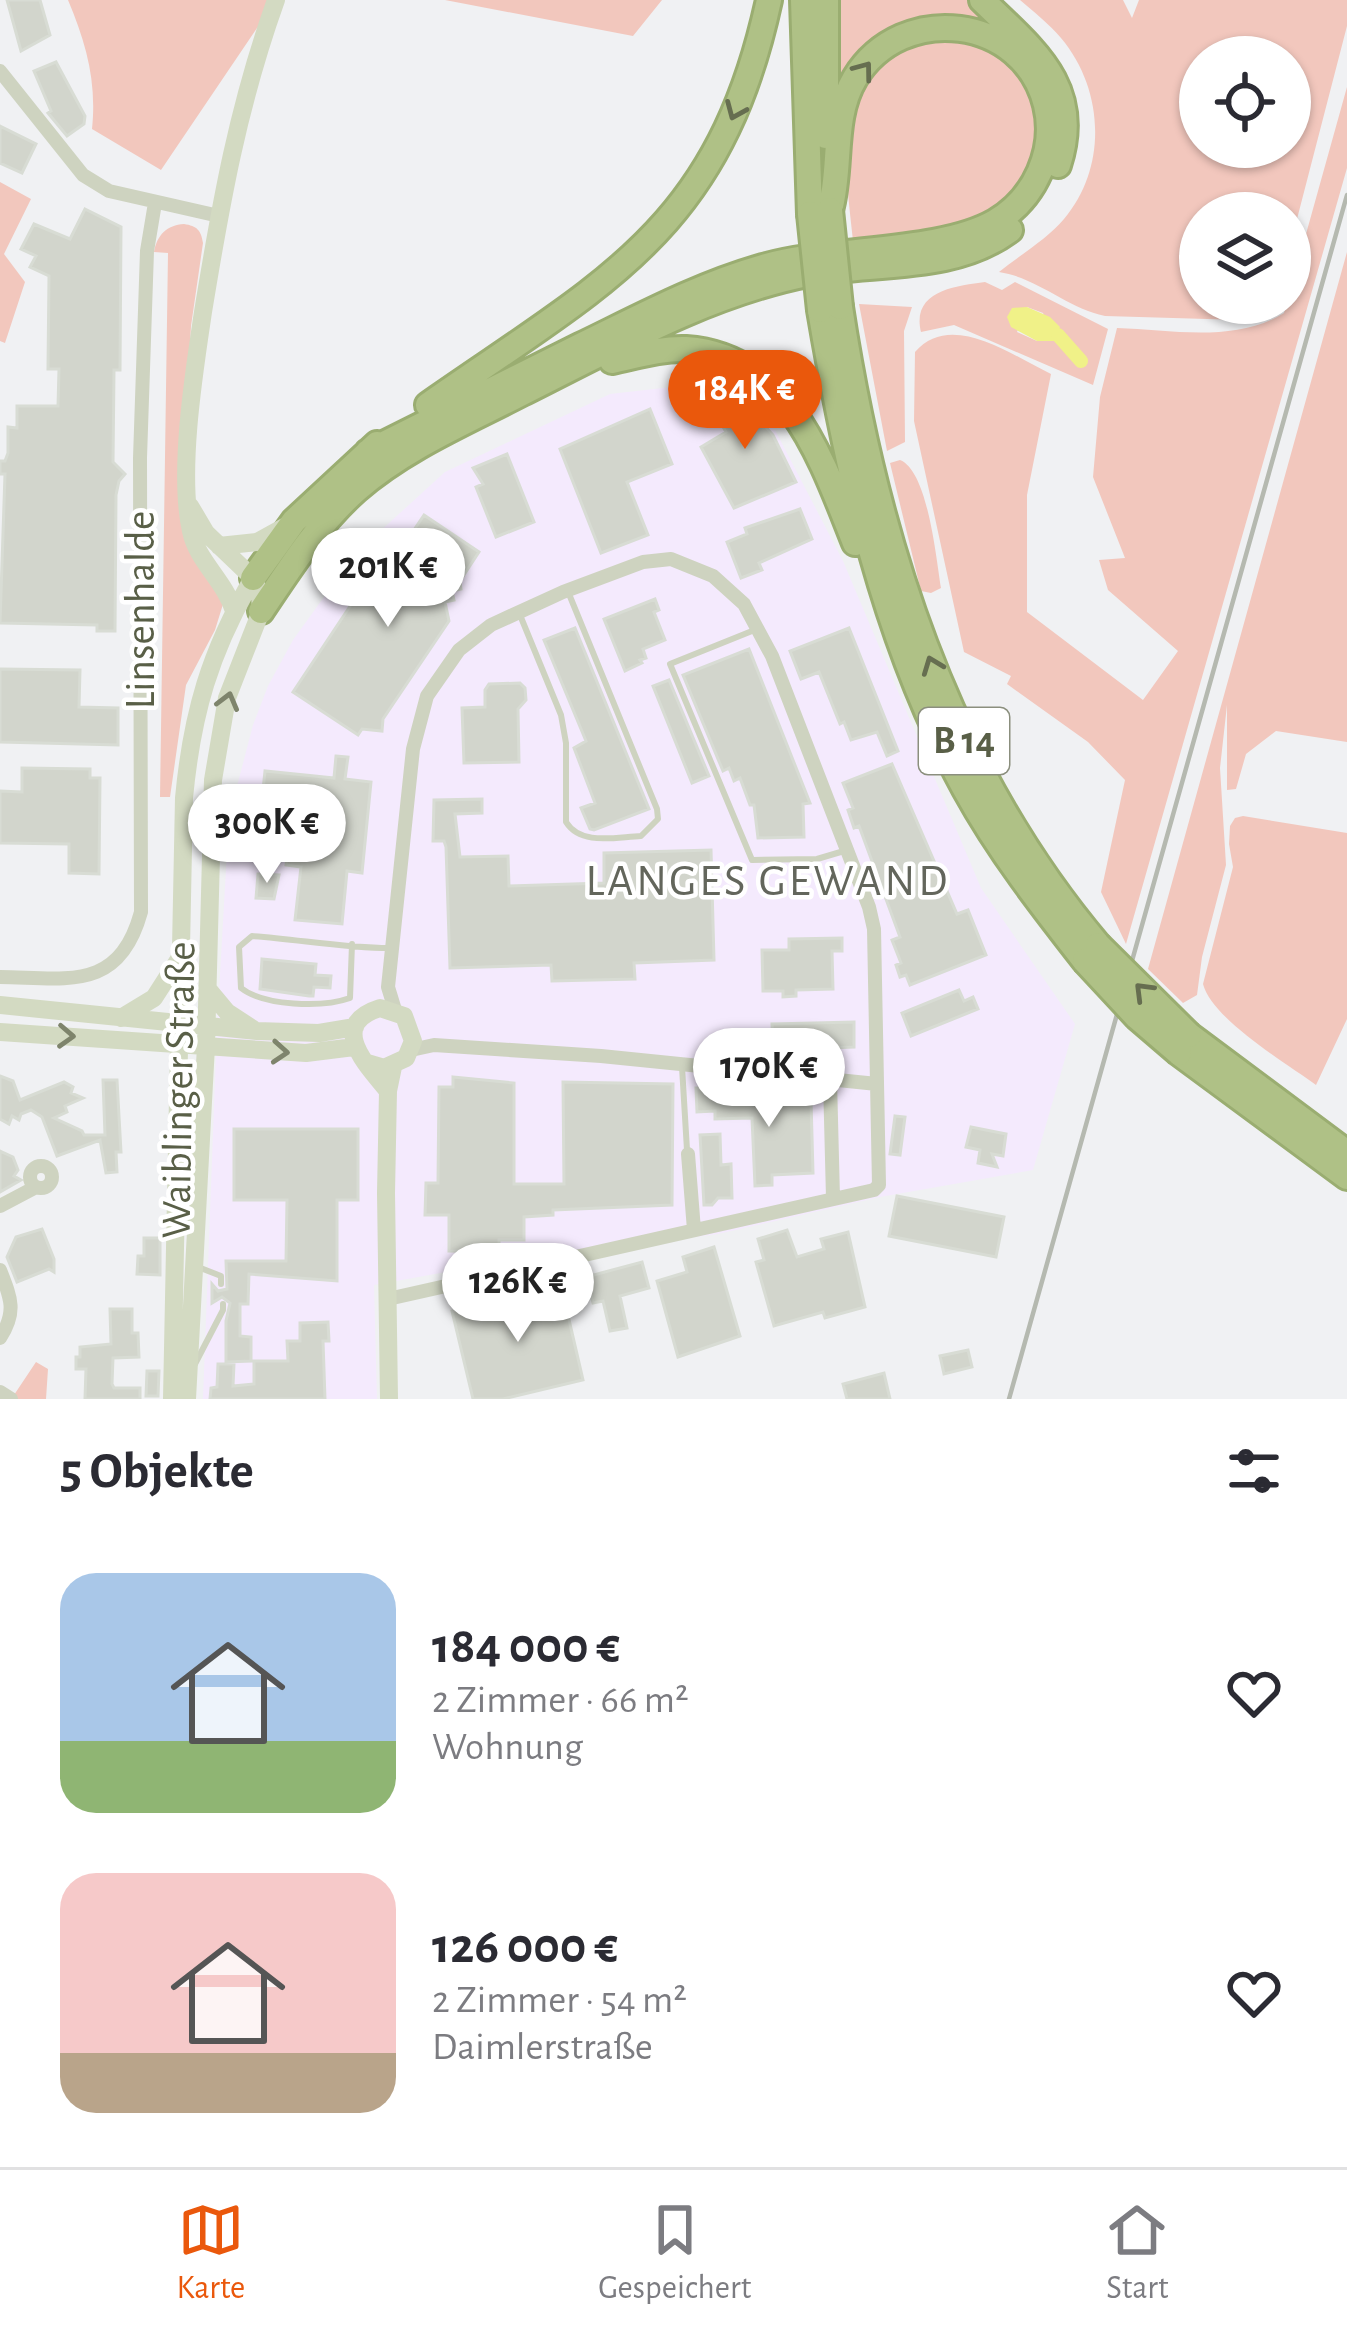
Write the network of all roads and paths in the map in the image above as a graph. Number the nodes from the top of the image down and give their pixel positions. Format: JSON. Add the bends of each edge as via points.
{"nodes":[{"id":1,"x":276,"y":0,"type":"edge"},
{"id":2,"x":769,"y":0,"type":"edge"},
{"id":3,"x":803,"y":0,"type":"edge"},
{"id":4,"x":826,"y":0,"type":"edge"},
{"id":5,"x":982,"y":0,"type":"edge"},
{"id":6,"x":0,"y":71,"type":"edge"},
{"id":7,"x":155,"y":203,"type":"junction"},
{"id":8,"x":820,"y":212,"type":"junction"},
{"id":9,"x":219,"y":216,"type":"junction"},
{"id":10,"x":830,"y":308,"type":"junction"},
{"id":11,"x":580,"y":364,"type":"junction"},
{"id":12,"x":368,"y":452,"type":"junction"},
{"id":13,"x":190,"y":506,"type":"junction"},
{"id":14,"x":294,"y":521,"type":"junction"},
{"id":15,"x":218,"y":546,"type":"junction"},
{"id":16,"x":253,"y":578,"type":"junction"},
{"id":17,"x":881,"y":586,"type":"junction"},
{"id":18,"x":567,"y":590,"type":"junction"},
{"id":19,"x":233,"y":611,"type":"junction"},
{"id":20,"x":261,"y":611,"type":"junction"},
{"id":21,"x":518,"y":612,"type":"junction"},
{"id":22,"x":757,"y":629,"type":"junction"},
{"id":23,"x":848,"y":850,"type":"junction"},
{"id":24,"x":352,"y":944,"type":"junction"},
{"id":25,"x":392,"y":948,"type":"junction"},
{"id":26,"x":1091,"y":953,"type":"junction"},
{"id":27,"x":182,"y":954,"type":"junction"},
{"id":28,"x":0,"y":977,"type":"edge"},
{"id":29,"x":206,"y":987,"type":"junction"},
{"id":30,"x":388,"y":987,"type":"junction"},
{"id":31,"x":0,"y":1005,"type":"edge"},
{"id":32,"x":395,"y":1010,"type":"junction"},
{"id":33,"x":369,"y":1011,"type":"junction"},
{"id":34,"x":121,"y":1018,"type":"junction"},
{"id":35,"x":257,"y":1031,"type":"junction"},
{"id":36,"x":0,"y":1032,"type":"edge"},
{"id":37,"x":180,"y":1033,"type":"junction"},
{"id":38,"x":206,"y":1036,"type":"junction"},
{"id":39,"x":133,"y":1039,"type":"junction"},
{"id":40,"x":412,"y":1041,"type":"junction"},
{"id":41,"x":1184,"y":1044,"type":"junction"},
{"id":42,"x":359,"y":1046,"type":"junction"},
{"id":43,"x":682,"y":1064,"type":"junction"},
{"id":44,"x":393,"y":1066,"type":"junction"},
{"id":45,"x":179,"y":1077,"type":"junction"},
{"id":46,"x":830,"y":1080,"type":"junction"},
{"id":47,"x":877,"y":1084,"type":"junction"},
{"id":48,"x":388,"y":1091,"type":"junction"},
{"id":49,"x":688,"y":1154,"type":"joint"},
{"id":50,"x":1347,"y":1154,"type":"edge"},
{"id":51,"x":1347,"y":1177,"type":"edge"},
{"id":52,"x":36,"y":1187,"type":"dead end"},
{"id":53,"x":833,"y":1198,"type":"junction"},
{"id":54,"x":0,"y":1206,"type":"edge"},
{"id":55,"x":694,"y":1229,"type":"junction"},
{"id":56,"x":196,"y":1266,"type":"junction"},
{"id":57,"x":0,"y":1270,"type":"edge"},
{"id":58,"x":221,"y":1284,"type":"dead end"},
{"id":59,"x":388,"y":1299,"type":"junction"},
{"id":60,"x":223,"y":1304,"type":"dead end"},
{"id":61,"x":0,"y":1338,"type":"edge"},
{"id":62,"x":190,"y":1372,"type":"junction"},
{"id":63,"x":0,"y":1392,"type":"edge"},
{"id":64,"x":11,"y":1399,"type":"edge"},
{"id":65,"x":172,"y":1399,"type":"edge"},
{"id":66,"x":187,"y":1399,"type":"edge"},
{"id":67,"x":389,"y":1399,"type":"edge"}],
"edges":[{"from":1,"to":9,"type":"main road","via":[[233,135]]},
{"from":2,"to":12,"type":"highway","one_way":true,"via":[[718,148],[653,239],[545,328]]},
{"from":3,"to":8,"type":"highway","number":"B 14"},
{"from":4,"to":8,"type":"highway","number":"B 14"},
{"from":5,"to":11,"type":"highway","via":[[1049,68],[1064,112],[1054,177],[1026,217],[964,254],[756,287]]},
{"from":6,"to":7,"type":"street","via":[[83,175]]},
{"from":7,"to":9,"type":"street"},
{"from":7,"to":28,"type":"street","name":"Linsenhalde","via":[[140,458],[141,912],[123,956],[103,972]]},
{"from":8,"to":10,"type":"highway","number":"B 14","bridge":true},
{"from":8,"to":12,"type":"highway","one_way":true,"via":[[838,180],[845,100],[884,46],[922,29],[964,28],[1000,42],[1027,67],[1045,100],[1045,159],[1026,195],[996,221],[953,237],[805,256],[728,278]]},
{"from":9,"to":13,"type":"main road","via":[[195,366]]},
{"from":10,"to":17,"type":"highway","number":"B 14","via":[[846,454]]},
{"from":26,"to":10,"type":"highway","number":"B 14","one_way":true,"via":[[1007,821],[944,694],[882,511]]},
{"from":11,"to":17,"type":"highway","via":[[686,349],[759,376],[808,434]]},
{"from":11,"to":20,"type":"highway","via":[[449,430],[361,486],[317,530]]},
{"from":12,"to":14,"type":"highway"},
{"from":13,"to":15,"type":"main road"},
{"from":13,"to":19,"type":"main road","via":[[192,538]]},
{"from":14,"to":15,"type":"main road","via":[[257,542]]},
{"from":14,"to":16,"type":"highway"},
{"from":15,"to":16,"type":"main road"},
{"from":16,"to":19,"type":"main road","name":"Waiblinger Straße"},
{"from":16,"to":20,"type":"main road"},
{"from":17,"to":26,"type":"highway","number":"B 14","via":[[966,791],[1019,876]]},
{"from":18,"to":21,"type":"street"},
{"from":18,"to":21,"type":"lane","via":[[657,809],[658,819],[640,836],[586,838],[566,822],[561,715]]},
{"from":18,"to":22,"type":"street","via":[[671,559],[713,576]]},
{"from":19,"to":27,"type":"main road","name":"Waiblinger Straße","via":[[204,680],[189,747]]},
{"from":29,"to":20,"type":"main road","name":"Waiblinger Straße","one_way":true,"via":[[218,741]]},
{"from":21,"to":25,"type":"street","via":[[460,650],[427,696],[413,748]]},
{"from":22,"to":23,"type":"street"},
{"from":22,"to":23,"type":"lane","via":[[670,664],[752,860]]},
{"from":23,"to":47,"type":"street","via":[[874,929]]},
{"from":24,"to":24,"type":"lane","via":[[252,936],[239,947],[241,988],[253,998],[350,998]]},
{"from":24,"to":25,"type":"lane"},
{"from":25,"to":30,"type":"street"},
{"from":26,"to":41,"type":"highway","number":"B 14","bridge":true,"via":[[1137,1017]]},
{"from":27,"to":34,"type":"main road","via":[[154,998]]},
{"from":27,"to":37,"type":"main road","name":"Waiblinger Straße"},
{"from":29,"to":35,"type":"main road"},
{"from":29,"to":38,"type":"main road","name":"Waiblinger Straße"},
{"from":30,"to":32,"type":"street"},
{"from":30,"to":33,"type":"street"},
{"from":31,"to":34,"type":"main road"},
{"from":32,"to":33,"type":"main road"},
{"from":32,"to":40,"type":"main road"},
{"from":33,"to":42,"type":"main road"},
{"from":34,"to":37,"type":"main road"},
{"from":35,"to":38,"type":"main road"},
{"from":35,"to":42,"type":"main road","via":[[319,1033]]},
{"from":36,"to":39,"type":"main road","one_way":true},
{"from":37,"to":38,"type":"main road"},
{"from":37,"to":39,"type":"main road"},
{"from":37,"to":45,"type":"main road","name":"Waiblinger Straße"},
{"from":38,"to":42,"type":"main road","one_way":true,"via":[[306,1053]]},
{"from":38,"to":56,"type":"main road","name":"Waiblinger Straße"},
{"from":39,"to":45,"type":"main road","via":[[165,1057]]},
{"from":40,"to":43,"type":"street"},
{"from":40,"to":44,"type":"main road"},
{"from":41,"to":50,"type":"highway","number":"B 14"},
{"from":41,"to":51,"type":"highway","number":"B 14"},
{"from":42,"to":44,"type":"main road","via":[[377,1068]]},
{"from":42,"to":48,"type":"main road"},
{"from":43,"to":46,"type":"street"},
{"from":43,"to":49,"type":"lane"},
{"from":44,"to":48,"type":"main road"},
{"from":45,"to":65,"type":"main road","name":"Waiblinger Straße"},
{"from":46,"to":47,"type":"street"},
{"from":46,"to":53,"type":"street"},
{"from":47,"to":53,"type":"street","via":[[879,1185]]},
{"from":48,"to":59,"type":"main road"},
{"from":49,"to":55,"type":"street"},
{"from":52,"to":54,"type":"street"},
{"from":53,"to":55,"type":"street"},
{"from":55,"to":59,"type":"street"},
{"from":56,"to":58,"type":"lane","via":[[221,1276]]},
{"from":56,"to":62,"type":"main road","name":"Waiblinger Straße"},
{"from":57,"to":61,"type":"street","via":[[14,1305]]},
{"from":59,"to":67,"type":"main road"},
{"from":60,"to":62,"type":"lane"},
{"from":62,"to":66,"type":"main road","name":"Waiblinger Straße"},
{"from":63,"to":64,"type":"street"}]}
